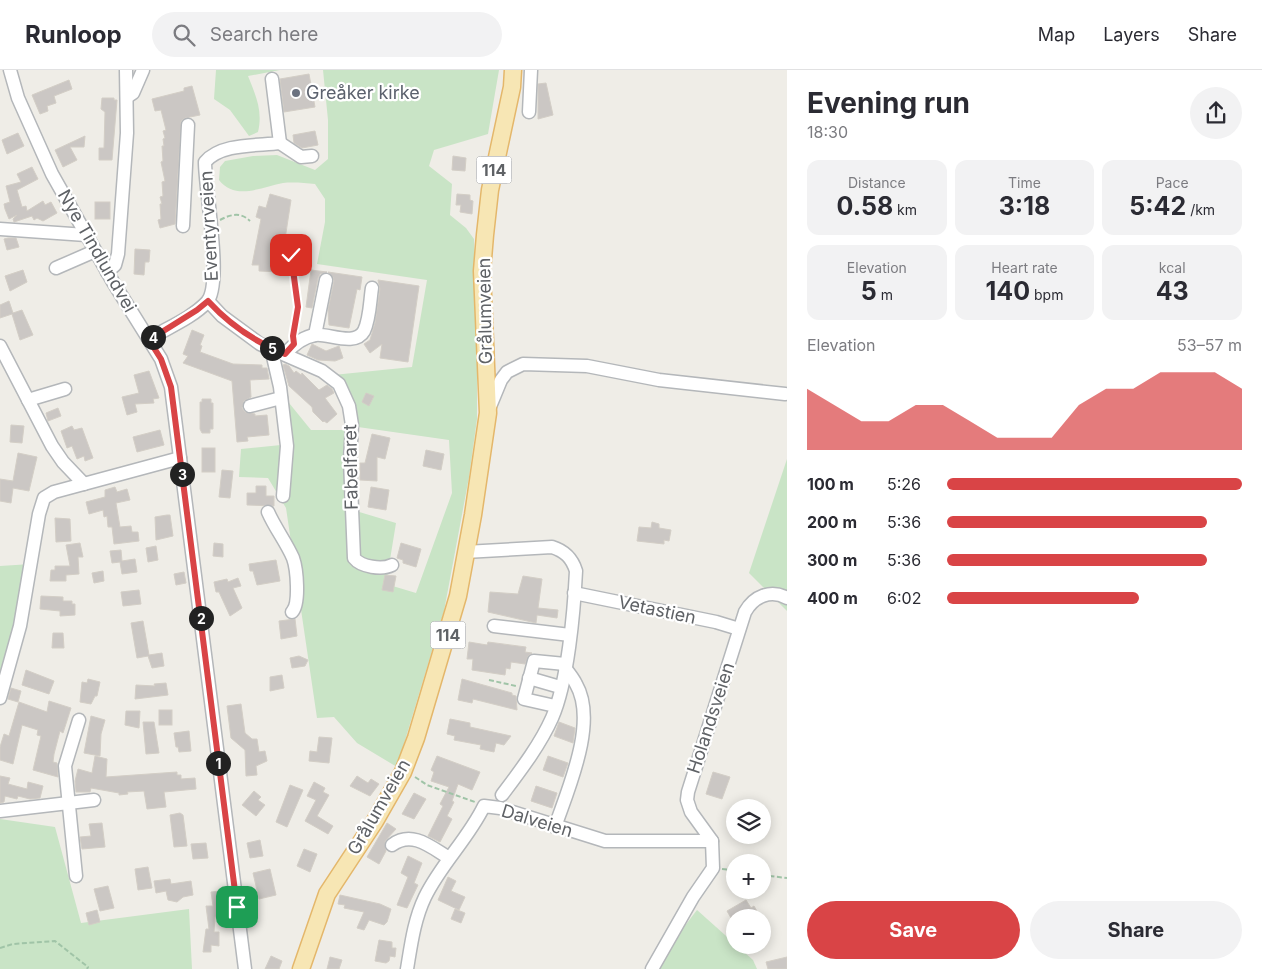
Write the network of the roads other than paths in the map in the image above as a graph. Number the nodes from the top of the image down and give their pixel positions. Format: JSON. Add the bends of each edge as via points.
{"nodes":[{"id":1,"x":10,"y":70,"type":"edge"},
{"id":2,"x":126,"y":70,"type":"edge"},
{"id":3,"x":143,"y":70,"type":"edge"},
{"id":4,"x":513,"y":70,"type":"edge"},
{"id":5,"x":531,"y":70,"type":"edge"},
{"id":6,"x":272,"y":79,"type":"dead end"},
{"id":7,"x":127,"y":97,"type":"junction"},
{"id":8,"x":529,"y":112,"type":"dead end"},
{"id":9,"x":188,"y":125,"type":"dead end"},
{"id":10,"x":280,"y":143,"type":"junction"},
{"id":11,"x":312,"y":156,"type":"dead end"},
{"id":12,"x":188,"y":161,"type":"junction"},
{"id":13,"x":205,"y":162,"type":"junction"},
{"id":14,"x":183,"y":226,"type":"dead end"},
{"id":15,"x":0,"y":229,"type":"edge"},
{"id":16,"x":86,"y":235,"type":"junction"},
{"id":17,"x":95,"y":251,"type":"junction"},
{"id":18,"x":56,"y":268,"type":"dead end"},
{"id":19,"x":107,"y":272,"type":"junction"},
{"id":20,"x":326,"y":280,"type":"dead end"},
{"id":21,"x":372,"y":288,"type":"dead end"},
{"id":22,"x":208,"y":301,"type":"junction"},
{"id":23,"x":315,"y":335,"type":"junction"},
{"id":24,"x":149,"y":340,"type":"junction"},
{"id":25,"x":0,"y":346,"type":"edge"},
{"id":26,"x":270,"y":348,"type":"junction"},
{"id":27,"x":285,"y":354,"type":"junction"},
{"id":28,"x":65,"y":389,"type":"dead end"},
{"id":29,"x":786,"y":394,"type":"dead end"},
{"id":30,"x":281,"y":398,"type":"junction"},
{"id":31,"x":28,"y":400,"type":"junction"},
{"id":32,"x":250,"y":406,"type":"dead end"},
{"id":33,"x":488,"y":413,"type":"junction"},
{"id":34,"x":180,"y":458,"type":"junction"},
{"id":35,"x":84,"y":484,"type":"junction"},
{"id":36,"x":283,"y":496,"type":"dead end"},
{"id":37,"x":268,"y":512,"type":"dead end"},
{"id":38,"x":465,"y":552,"type":"junction"},
{"id":39,"x":392,"y":566,"type":"dead end"},
{"id":40,"x":574,"y":593,"type":"junction"},
{"id":41,"x":787,"y":598,"type":"edge"},
{"id":42,"x":292,"y":612,"type":"dead end"},
{"id":43,"x":494,"y":626,"type":"dead end"},
{"id":44,"x":739,"y":629,"type":"junction"},
{"id":45,"x":570,"y":635,"type":"junction"},
{"id":46,"x":565,"y":666,"type":"junction"},
{"id":47,"x":528,"y":684,"type":"junction"},
{"id":48,"x":560,"y":687,"type":"junction"},
{"id":49,"x":0,"y":698,"type":"edge"},
{"id":50,"x":555,"y":706,"type":"junction"},
{"id":51,"x":79,"y":720,"type":"dead end"},
{"id":52,"x":502,"y":795,"type":"dead end"},
{"id":53,"x":94,"y":800,"type":"dead end"},
{"id":54,"x":68,"y":804,"type":"junction"},
{"id":55,"x":0,"y":811,"type":"edge"},
{"id":56,"x":555,"y":827,"type":"junction"},
{"id":57,"x":712,"y":841,"type":"junction"},
{"id":58,"x":392,"y":845,"type":"dead end"},
{"id":59,"x":449,"y":858,"type":"junction"},
{"id":60,"x":76,"y":876,"type":"dead end"},
{"id":61,"x":245,"y":969,"type":"edge"},
{"id":62,"x":301,"y":969,"type":"edge"},
{"id":63,"x":406,"y":969,"type":"edge"},
{"id":64,"x":652,"y":969,"type":"edge"}],
"edges":[{"from":1,"to":16,"type":"street","name":"Nye Tindlundvei","via":[[42,154]]},
{"from":2,"to":7,"type":"street"},
{"from":3,"to":7,"type":"street","via":[[133,93]]},
{"from":4,"to":33,"type":"main road","name":"Grålumveien","number":"114","via":[[490,190],[482,271]]},
{"from":5,"to":8,"type":"street"},
{"from":6,"to":10,"type":"street"},
{"from":7,"to":19,"type":"street","via":[[118,254],[115,265]]},
{"from":9,"to":12,"type":"street"},
{"from":10,"to":11,"type":"street","via":[[301,157]]},
{"from":10,"to":13,"type":"street","name":"Eventyrveien","via":[[224,149]]},
{"from":12,"to":13,"type":"street"},
{"from":12,"to":14,"type":"street"},
{"from":13,"to":22,"type":"street","name":"Eventyrveien","via":[[215,278]]},
{"from":15,"to":16,"type":"street"},
{"from":16,"to":17,"type":"street","name":"Nye Tindlundvei"},
{"from":17,"to":18,"type":"street"},
{"from":17,"to":19,"type":"street","name":"Nye Tindlundvei"},
{"from":19,"to":24,"type":"street","name":"Nye Tindlundvei"},
{"from":20,"to":23,"type":"street"},
{"from":21,"to":23,"type":"street","via":[[363,333],[352,338]]},
{"from":22,"to":24,"type":"street","name":"Eventyrveien"},
{"from":22,"to":26,"type":"street","name":"Fabelfaret","via":[[222,316]]},
{"from":23,"to":27,"type":"street","via":[[294,344]]},
{"from":24,"to":34,"type":"street","name":"Nye Tindlundvei","via":[[161,359],[171,387]]},
{"from":25,"to":31,"type":"street"},
{"from":26,"to":27,"type":"street","name":"Fabelfaret"},
{"from":26,"to":30,"type":"street"},
{"from":27,"to":39,"type":"street","name":"Fabelfaret","via":[[322,370],[339,384],[349,406],[352,425],[350,460],[354,558],[365,565]]},
{"from":28,"to":31,"type":"street"},
{"from":29,"to":33,"type":"street","via":[[659,380],[586,366],[523,364],[504,376]]},
{"from":30,"to":32,"type":"street"},
{"from":30,"to":36,"type":"street","via":[[287,446]]},
{"from":31,"to":35,"type":"street","via":[[57,454]]},
{"from":33,"to":38,"type":"main road","name":"Grålumveien","number":"114"},
{"from":34,"to":35,"type":"street"},
{"from":34,"to":61,"type":"street","name":"Nye Tindlundvei"},
{"from":35,"to":49,"type":"street","via":[[48,494],[41,505],[20,626]]},
{"from":37,"to":42,"type":"street","via":[[292,558],[297,598]]},
{"from":38,"to":40,"type":"street","via":[[559,549],[570,557],[574,565]]},
{"from":38,"to":62,"type":"main road","name":"Grålumveien","number":"114","via":[[448,634],[404,772],[327,894]]},
{"from":40,"to":44,"type":"street","name":"Vetastien"},
{"from":40,"to":45,"type":"street"},
{"from":41,"to":44,"type":"street","name":"Holandsveien","via":[[773,594],[758,598],[748,607]]},
{"from":43,"to":45,"type":"street"},
{"from":44,"to":57,"type":"street","name":"Holandsveien","via":[[688,792],[691,812]]},
{"from":45,"to":46,"type":"street"},
{"from":46,"to":47,"type":"street","via":[[534,661]]},
{"from":46,"to":48,"type":"street"},
{"from":46,"to":56,"type":"street","via":[[581,698],[584,730]]},
{"from":47,"to":48,"type":"street"},
{"from":47,"to":50,"type":"street","via":[[524,699]]},
{"from":48,"to":50,"type":"street"},
{"from":50,"to":52,"type":"street","via":[[541,738]]},
{"from":51,"to":54,"type":"street","via":[[65,766]]},
{"from":53,"to":54,"type":"street"},
{"from":54,"to":55,"type":"street"},
{"from":54,"to":60,"type":"street"},
{"from":56,"to":57,"type":"street","name":"Dalveien","via":[[605,841]]},
{"from":56,"to":59,"type":"street","name":"Dalveien","via":[[500,808],[484,806],[466,839]]},
{"from":57,"to":64,"type":"street","via":[[713,868]]},
{"from":58,"to":59,"type":"street","via":[[413,838]]},
{"from":59,"to":63,"type":"street","name":"Dalveien","via":[[421,906]]}]}
